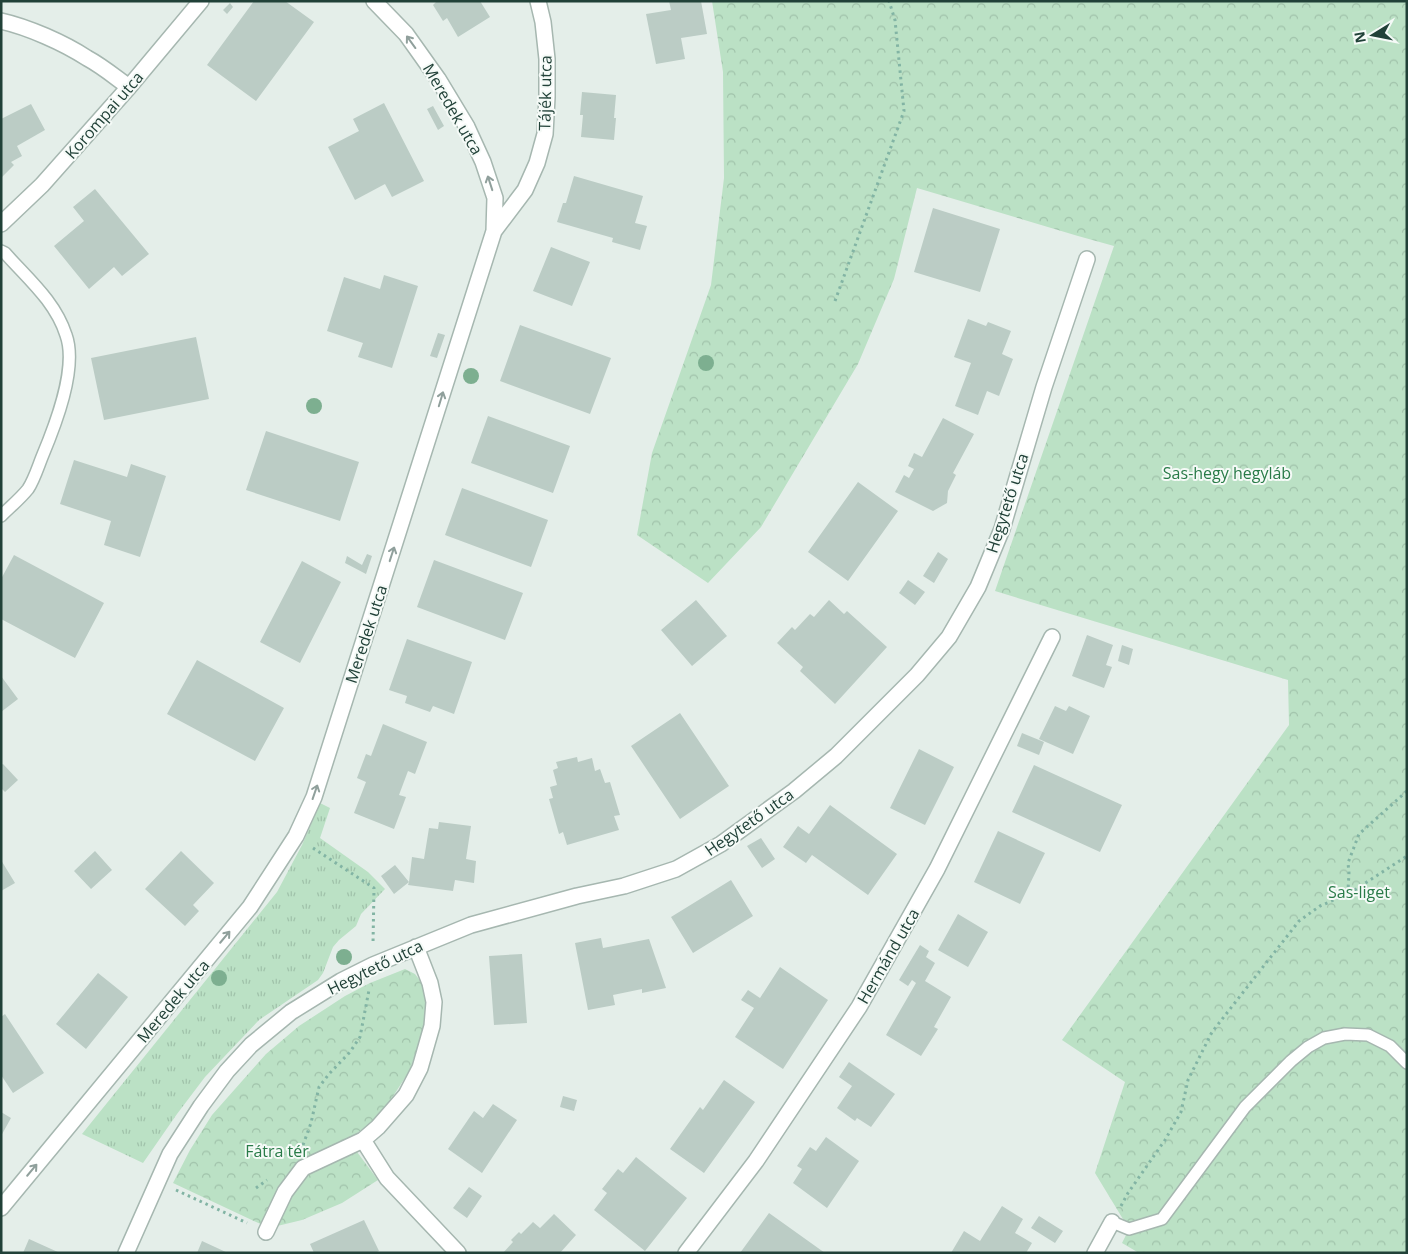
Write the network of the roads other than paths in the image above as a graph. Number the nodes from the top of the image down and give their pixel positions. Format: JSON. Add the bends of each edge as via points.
{"nodes":[{"id":1,"x":201,"y":1,"type":"edge"},
{"id":2,"x":374,"y":1,"type":"edge"},
{"id":3,"x":538,"y":1,"type":"edge"},
{"id":4,"x":1,"y":21,"type":"edge"},
{"id":5,"x":129,"y":87,"type":"junction"},
{"id":6,"x":1,"y":224,"type":"edge"},
{"id":7,"x":494,"y":231,"type":"junction"},
{"id":8,"x":1,"y":251,"type":"edge"},
{"id":9,"x":1088,"y":260,"type":"dead end"},
{"id":10,"x":1,"y":516,"type":"edge"},
{"id":11,"x":1052,"y":637,"type":"dead end"},
{"id":12,"x":416,"y":947,"type":"junction"},
{"id":13,"x":1407,"y":1063,"type":"edge"},
{"id":14,"x":363,"y":1140,"type":"junction"},
{"id":15,"x":1,"y":1208,"type":"edge"},
{"id":16,"x":1112,"y":1222,"type":"joint"},
{"id":17,"x":266,"y":1232,"type":"road end"},
{"id":18,"x":126,"y":1253,"type":"edge"},
{"id":19,"x":458,"y":1253,"type":"edge"},
{"id":20,"x":686,"y":1253,"type":"edge"},
{"id":21,"x":1095,"y":1253,"type":"edge"}],
"edges":[{"from":1,"to":5,"type":"street","name":"Korompai utca"},
{"from":7,"to":2,"type":"street","name":"Meredek utca","one_way":true,"via":[[495,198],[467,127],[406,34]]},
{"from":3,"to":7,"type":"street","name":"Tájék utca","via":[[547,59],[545,134],[525,190]]},
{"from":4,"to":5,"type":"street","via":[[16,24],[87,58]]},
{"from":5,"to":6,"type":"street","name":"Korompai utca","via":[[42,186]]},
{"from":15,"to":7,"type":"street","name":"Meredek utca","one_way":true,"via":[[250,907],[296,836],[314,797]]},
{"from":8,"to":10,"type":"lane","via":[[30,279],[54,309],[70,354],[67,379],[52,432],[29,488]]},
{"from":9,"to":12,"type":"street","name":"Hegytető utca","via":[[1044,387],[1002,529],[978,587],[949,637],[879,714],[794,791],[721,844],[676,869],[624,886],[471,925]]},
{"from":11,"to":20,"type":"street","name":"Hermánd utca","via":[[937,869],[859,1007],[756,1161]]},
{"from":12,"to":14,"type":"street","via":[[434,1002],[432,1026],[420,1068],[406,1095]]},
{"from":12,"to":18,"type":"street","name":"Hegytető utca","via":[[341,981],[292,1012],[251,1045],[227,1070],[170,1154]]},
{"from":13,"to":16,"type":"lane","via":[[1390,1046],[1368,1035],[1345,1034],[1324,1038],[1291,1061],[1245,1108],[1162,1219],[1129,1229]]},
{"from":14,"to":17,"type":"street","via":[[303,1168],[285,1192]]},
{"from":14,"to":19,"type":"street","via":[[387,1178]]},
{"from":16,"to":21,"type":"street"}]}
